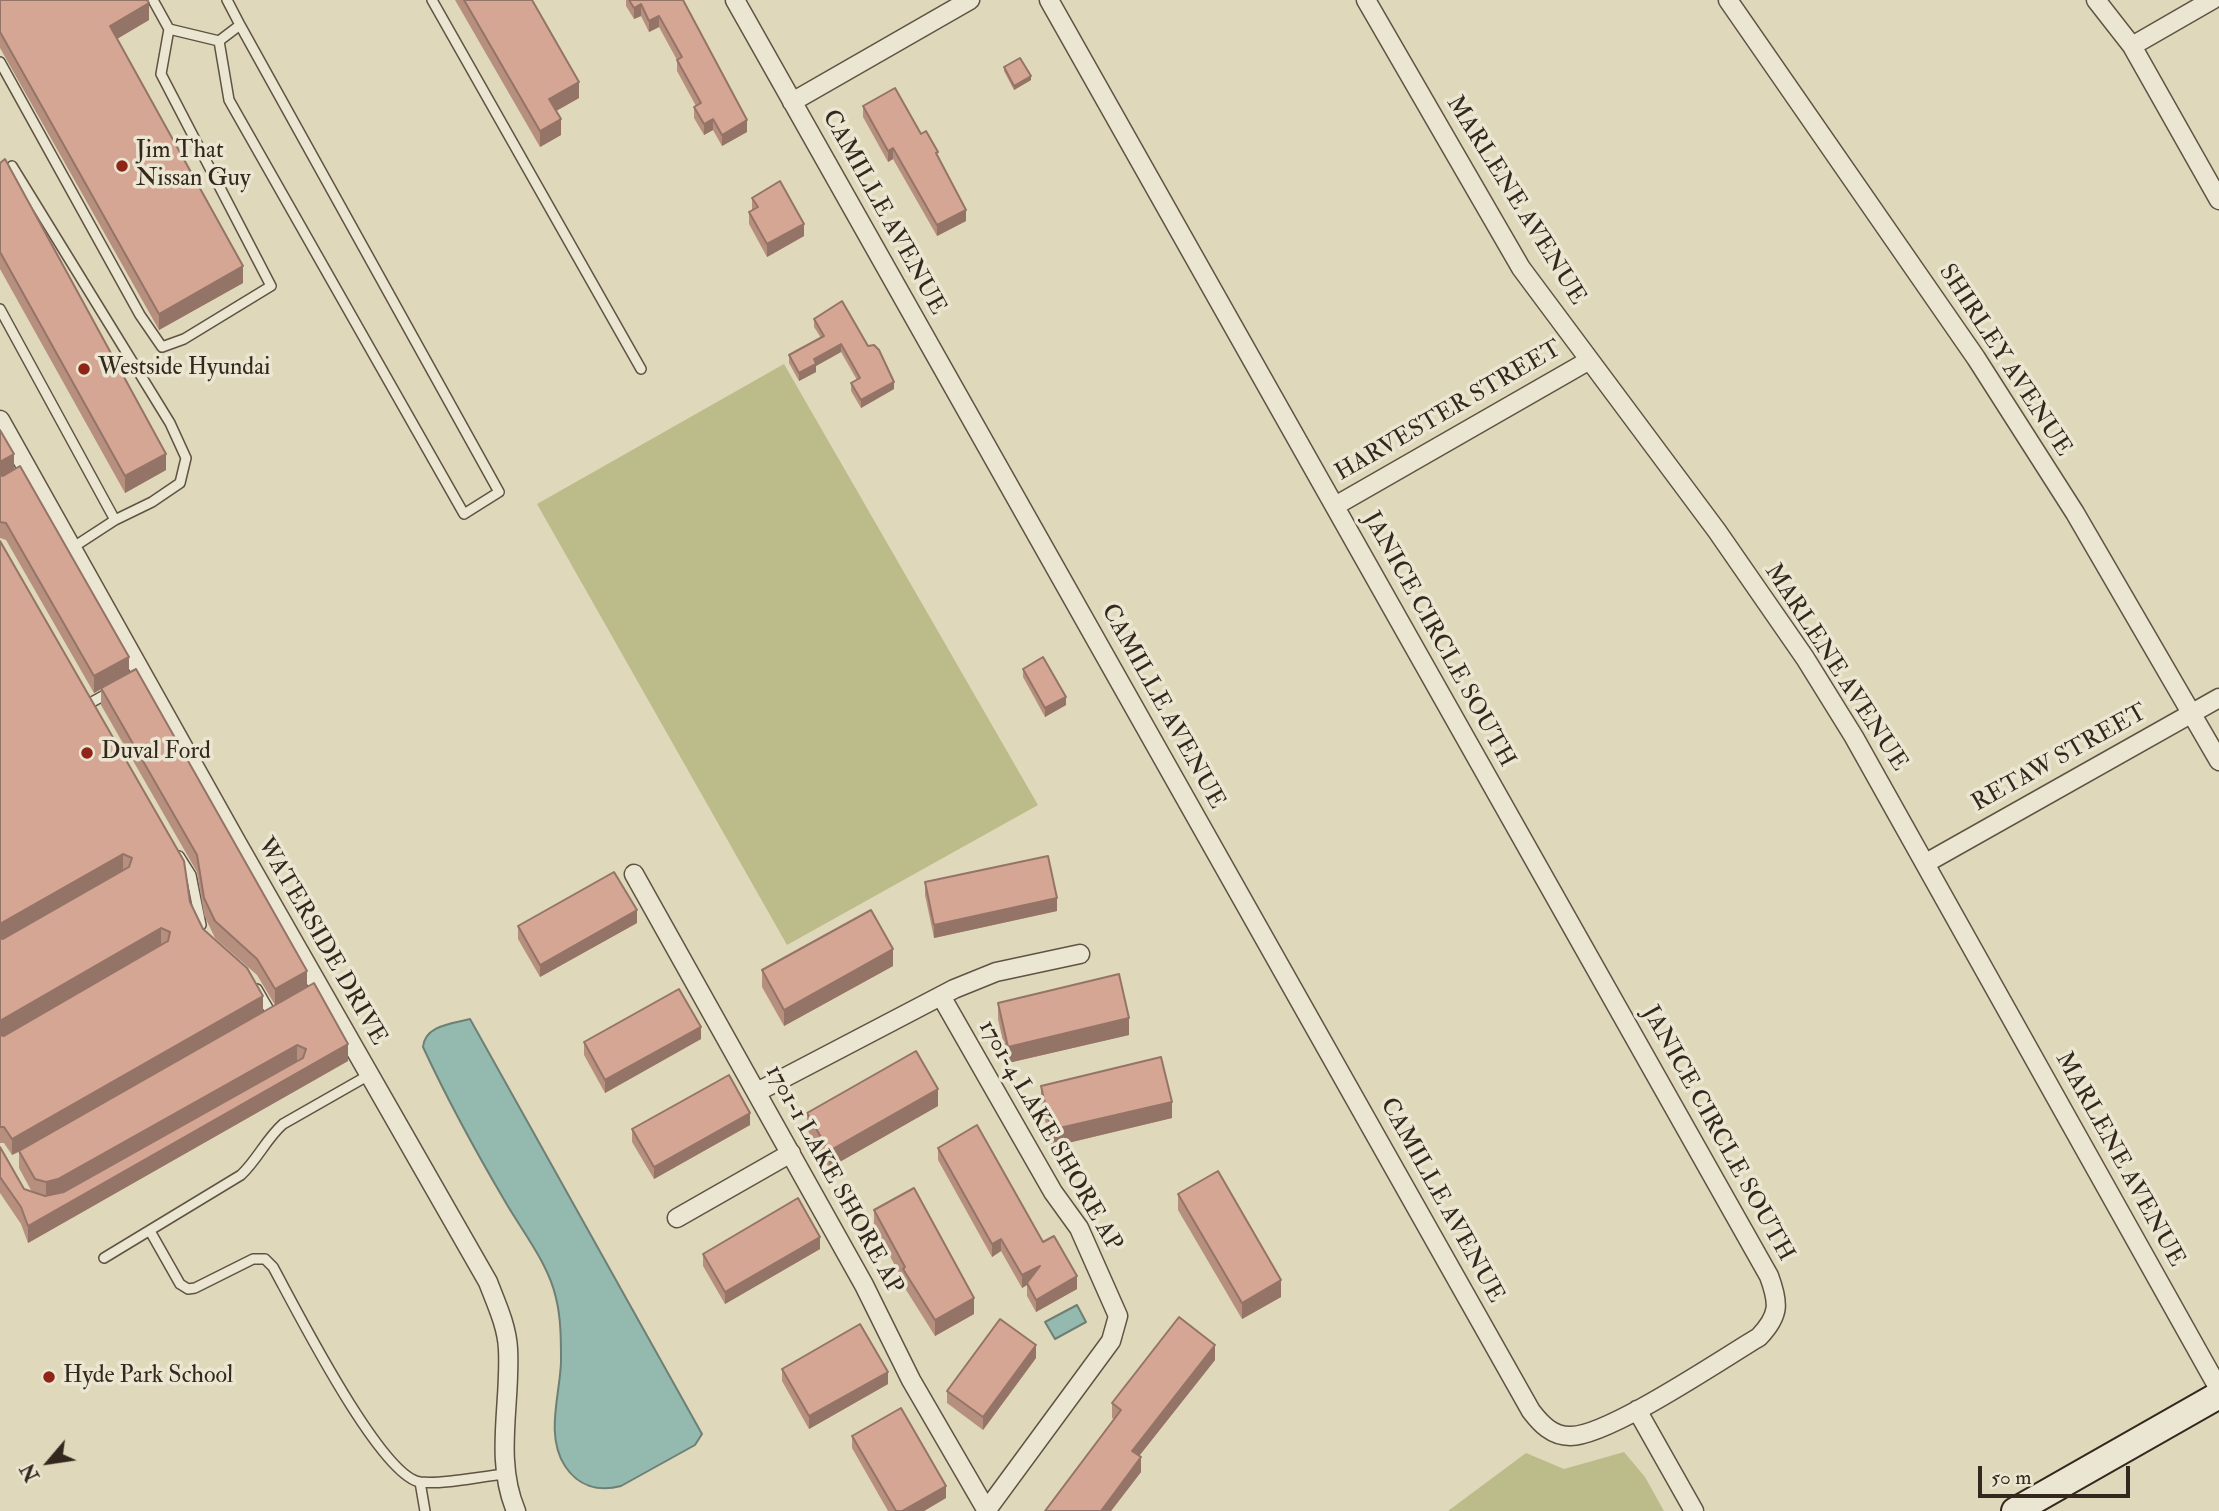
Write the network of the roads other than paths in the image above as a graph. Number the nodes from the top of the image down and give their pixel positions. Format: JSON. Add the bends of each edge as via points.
{"nodes":[{"id":1,"x":153,"y":0,"type":"edge"},
{"id":2,"x":227,"y":0,"type":"edge"},
{"id":3,"x":432,"y":0,"type":"edge"},
{"id":4,"x":735,"y":0,"type":"edge"},
{"id":5,"x":970,"y":0,"type":"edge"},
{"id":6,"x":1049,"y":0,"type":"edge"},
{"id":7,"x":1366,"y":0,"type":"edge"},
{"id":8,"x":1728,"y":0,"type":"edge"},
{"id":9,"x":2096,"y":0,"type":"edge"},
{"id":10,"x":2212,"y":0,"type":"edge"},
{"id":11,"x":240,"y":25,"type":"junction"},
{"id":12,"x":169,"y":29,"type":"junction"},
{"id":13,"x":219,"y":41,"type":"junction"},
{"id":14,"x":2132,"y":46,"type":"junction"},
{"id":15,"x":0,"y":62,"type":"edge"},
{"id":16,"x":792,"y":102,"type":"junction"},
{"id":17,"x":12,"y":166,"type":"edge"},
{"id":18,"x":2219,"y":200,"type":"edge"},
{"id":19,"x":0,"y":309,"type":"edge"},
{"id":20,"x":1588,"y":361,"type":"junction"},
{"id":21,"x":641,"y":369,"type":"dead end"},
{"id":22,"x":0,"y":420,"type":"edge"},
{"id":23,"x":1335,"y":506,"type":"junction"},
{"id":24,"x":115,"y":520,"type":"junction"},
{"id":25,"x":72,"y":548,"type":"junction"},
{"id":26,"x":122,"y":685,"type":"edge"},
{"id":27,"x":86,"y":692,"type":"edge"},
{"id":28,"x":2219,"y":698,"type":"edge"},
{"id":29,"x":92,"y":702,"type":"junction"},
{"id":30,"x":2192,"y":713,"type":"junction"},
{"id":31,"x":99,"y":714,"type":"edge"},
{"id":32,"x":2219,"y":761,"type":"edge"},
{"id":33,"x":171,"y":841,"type":"edge"},
{"id":34,"x":1926,"y":863,"type":"junction"},
{"id":35,"x":634,"y":874,"type":"dead end"},
{"id":36,"x":203,"y":929,"type":"edge"},
{"id":37,"x":1080,"y":954,"type":"dead end"},
{"id":38,"x":252,"y":980,"type":"edge"},
{"id":39,"x":941,"y":996,"type":"junction"},
{"id":40,"x":284,"y":1009,"type":"edge"},
{"id":41,"x":272,"y":1015,"type":"junction"},
{"id":42,"x":260,"y":1022,"type":"edge"},
{"id":43,"x":369,"y":1075,"type":"junction"},
{"id":44,"x":757,"y":1092,"type":"junction"},
{"id":45,"x":791,"y":1153,"type":"junction"},
{"id":46,"x":677,"y":1218,"type":"dead end"},
{"id":47,"x":150,"y":1231,"type":"junction"},
{"id":48,"x":104,"y":1258,"type":"dead end"},
{"id":49,"x":2219,"y":1390,"type":"edge"},
{"id":50,"x":2219,"y":1395,"type":"edge"},
{"id":51,"x":1637,"y":1410,"type":"junction"},
{"id":52,"x":506,"y":1474,"type":"junction"},
{"id":53,"x":420,"y":1482,"type":"junction"},
{"id":54,"x":425,"y":1511,"type":"edge"},
{"id":55,"x":516,"y":1511,"type":"edge"},
{"id":56,"x":986,"y":1511,"type":"edge"},
{"id":57,"x":1694,"y":1511,"type":"edge"},
{"id":58,"x":2015,"y":1511,"type":"edge"}],
"edges":[{"from":1,"to":12,"type":"lane"},
{"from":2,"to":11,"type":"lane"},
{"from":3,"to":21,"type":"lane"},
{"from":4,"to":16,"type":"street","name":"CAMILLE AVENUE"},
{"from":5,"to":16,"type":"street"},
{"from":6,"to":23,"type":"street","name":"JANICE CIRCLE SOUTH"},
{"from":7,"to":20,"type":"street","name":"MARLENE AVENUE","via":[[1492,221]]},
{"from":8,"to":30,"type":"street","name":"SHIRLEY AVENUE","via":[[1983,369],[2075,513]]},
{"from":9,"to":14,"type":"street"},
{"from":10,"to":14,"type":"street"},
{"from":11,"to":13,"type":"lane"},
{"from":11,"to":13,"type":"lane","via":[[499,492],[464,513],[229,100]]},
{"from":12,"to":13,"type":"lane"},
{"from":12,"to":15,"type":"lane","via":[[162,74],[271,286],[184,339],[162,346],[140,315]]},
{"from":14,"to":18,"type":"street"},
{"from":16,"to":51,"type":"street","name":"CAMILLE AVENUE","via":[[1517,1387],[1541,1424],[1567,1437],[1585,1435]]},
{"from":17,"to":24,"type":"lane","via":[[170,423],[186,458],[180,483]]},
{"from":19,"to":24,"type":"lane"},
{"from":20,"to":23,"type":"street","name":"HARVESTER STREET"},
{"from":20,"to":34,"type":"street","name":"MARLENE AVENUE","via":[[1664,458],[1805,658]]},
{"from":22,"to":25,"type":"street","name":"WATERSIDE DRIVE","via":[[24,473]]},
{"from":23,"to":51,"type":"street","name":"JANICE CIRCLE SOUTH","via":[[1775,1292],[1773,1323],[1759,1337]]},
{"from":24,"to":25,"type":"lane"},
{"from":25,"to":43,"type":"street","name":"WATERSIDE DRIVE","via":[[314,991]]},
{"from":26,"to":29,"type":"lane"},
{"from":27,"to":29,"type":"lane"},
{"from":28,"to":30,"type":"street","name":"RETAW STREET"},
{"from":29,"to":31,"type":"lane"},
{"from":30,"to":32,"type":"street","name":"SHIRLEY AVENUE"},
{"from":30,"to":34,"type":"street","name":"RETAW STREET"},
{"from":33,"to":36,"type":"lane","via":[[191,876]]},
{"from":34,"to":49,"type":"street","name":"MARLENE AVENUE"},
{"from":35,"to":44,"type":"street","name":"1701-1 LAKE SHORE AP"},
{"from":37,"to":39,"type":"street","via":[[996,972]]},
{"from":38,"to":41,"type":"lane"},
{"from":39,"to":44,"type":"street"},
{"from":39,"to":56,"type":"street","name":"1701-4 LAKE SHORE AP","via":[[1053,1192],[1079,1228],[1118,1316],[1111,1341]]},
{"from":40,"to":41,"type":"lane"},
{"from":41,"to":42,"type":"lane"},
{"from":43,"to":47,"type":"lane","via":[[283,1124],[241,1175]]},
{"from":43,"to":52,"type":"street","name":"WATERSIDE DRIVE","via":[[488,1282],[502,1318],[508,1348]]},
{"from":44,"to":45,"type":"street","name":"1701-1 LAKE SHORE AP"},
{"from":45,"to":46,"type":"street"},
{"from":45,"to":56,"type":"street","name":"1701-1 LAKE SHORE AP"},
{"from":47,"to":48,"type":"lane"},
{"from":47,"to":53,"type":"lane","via":[[180,1284],[188,1289],[253,1259],[265,1259],[360,1418],[403,1475]]},
{"from":50,"to":58,"type":"street"},
{"from":51,"to":57,"type":"street"},
{"from":52,"to":53,"type":"lane"},
{"from":52,"to":55,"type":"street","name":"WATERSIDE DRIVE"},
{"from":53,"to":54,"type":"lane"}]}
